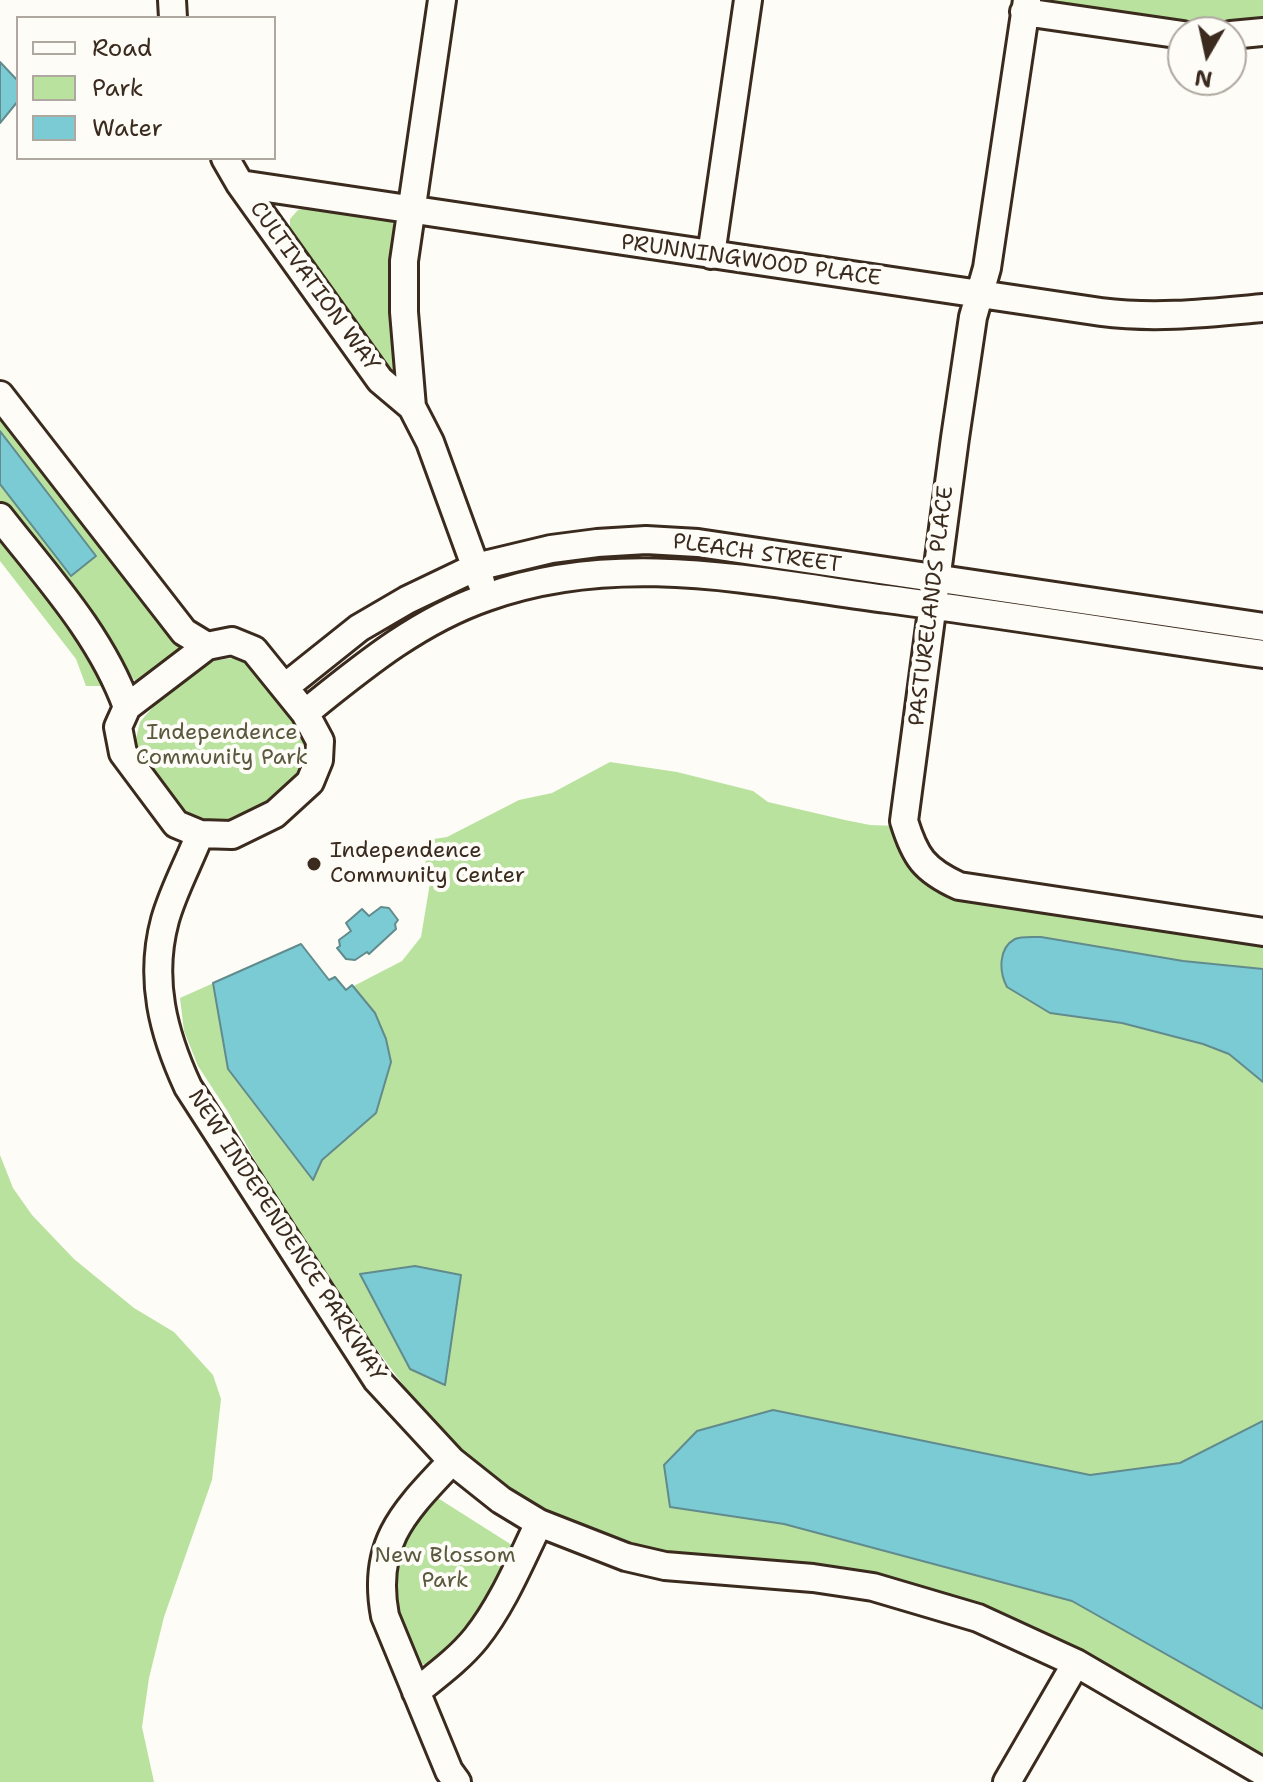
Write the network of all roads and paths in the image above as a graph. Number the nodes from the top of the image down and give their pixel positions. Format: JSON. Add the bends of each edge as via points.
{"nodes":[{"id":1,"x":442,"y":0,"type":"edge"},
{"id":2,"x":748,"y":0,"type":"edge"},
{"id":3,"x":1026,"y":6,"type":"edge"},
{"id":4,"x":1167,"y":32,"type":"edge"},
{"id":5,"x":226,"y":160,"type":"edge"},
{"id":6,"x":240,"y":184,"type":"junction"},
{"id":7,"x":411,"y":210,"type":"junction"},
{"id":8,"x":711,"y":255,"type":"junction"},
{"id":9,"x":980,"y":294,"type":"junction"},
{"id":10,"x":1263,"y":308,"type":"edge"},
{"id":11,"x":0,"y":395,"type":"edge"},
{"id":12,"x":412,"y":407,"type":"junction"},
{"id":13,"x":0,"y":517,"type":"edge"},
{"id":14,"x":476,"y":567,"type":"junction"},
{"id":15,"x":935,"y":578,"type":"junction"},
{"id":16,"x":485,"y":597,"type":"junction"},
{"id":17,"x":935,"y":606,"type":"junction"},
{"id":18,"x":1263,"y":627,"type":"edge"},
{"id":19,"x":207,"y":646,"type":"junction"},
{"id":20,"x":1263,"y":654,"type":"edge"},
{"id":21,"x":285,"y":687,"type":"junction"},
{"id":22,"x":127,"y":707,"type":"junction"},
{"id":23,"x":305,"y":713,"type":"junction"},
{"id":24,"x":200,"y":834,"type":"junction"},
{"id":25,"x":1263,"y":932,"type":"edge"},
{"id":26,"x":452,"y":1461,"type":"junction"},
{"id":27,"x":539,"y":1523,"type":"junction"},
{"id":28,"x":1076,"y":1663,"type":"junction"},
{"id":29,"x":416,"y":1692,"type":"junction"},
{"id":30,"x":1263,"y":1772,"type":"edge"},
{"id":31,"x":457,"y":1782,"type":"edge"},
{"id":32,"x":1007,"y":1782,"type":"edge"}],
"edges":[{"from":1,"to":7,"type":"street","name":"CULTIVATION WAY"},
{"from":2,"to":8,"type":"street"},
{"from":3,"to":4,"type":"street"},
{"from":3,"to":9,"type":"street","name":"PASTURELANDS PLACE"},
{"from":5,"to":6,"type":"street","name":"CULTIVATION WAY"},
{"from":6,"to":7,"type":"street","name":"PRUNNINGWOOD PLACE"},
{"from":6,"to":12,"type":"street","name":"CULTIVATION WAY","via":[[380,380]]},
{"from":7,"to":8,"type":"street","name":"PRUNNINGWOOD PLACE"},
{"from":7,"to":12,"type":"street","name":"CULTIVATION WAY","via":[[404,312]]},
{"from":8,"to":9,"type":"street","name":"PRUNNINGWOOD PLACE"},
{"from":9,"to":10,"type":"street","name":"PRUNNINGWOOD PLACE","via":[[1141,317]]},
{"from":9,"to":15,"type":"street","name":"PASTURELANDS PLACE"},
{"from":11,"to":19,"type":"street","via":[[184,632]]},
{"from":12,"to":14,"type":"street","name":"CULTIVATION WAY"},
{"from":13,"to":22,"type":"street","via":[[105,656]]},
{"from":14,"to":15,"type":"street","name":"PLEACH STREET","via":[[551,549],[646,540]]},
{"from":14,"to":16,"type":"street","name":"CULTIVATION WAY"},
{"from":14,"to":21,"type":"street","name":"PLEACH STREET","via":[[359,628]]},
{"from":15,"to":17,"type":"street","name":"PASTURELANDS PLACE"},
{"from":15,"to":18,"type":"street","name":"PLEACH STREET"},
{"from":16,"to":17,"type":"street","name":"PLEACH STREET","via":[[582,574],[647,571]]},
{"from":16,"to":23,"type":"street","name":"PLEACH STREET","via":[[404,637]]},
{"from":17,"to":20,"type":"street","name":"PLEACH STREET"},
{"from":17,"to":25,"type":"street","name":"PASTURELANDS PLACE","via":[[904,821],[929,870],[968,888]]},
{"from":19,"to":21,"type":"street","via":[[232,641],[254,650]]},
{"from":19,"to":22,"type":"street"},
{"from":21,"to":23,"type":"street"},
{"from":22,"to":24,"type":"street","via":[[118,727],[123,753],[176,824]]},
{"from":23,"to":24,"type":"street","via":[[320,741],[310,782],[275,814],[232,835]]},
{"from":24,"to":26,"type":"street","name":"NEW INDEPENDENCE PARKWAY","via":[[158,952],[157,989],[175,1059],[377,1380]]},
{"from":26,"to":27,"type":"street","name":"NEW INDEPENDENCE PARKWAY"},
{"from":26,"to":29,"type":"street","via":[[391,1535],[382,1562],[385,1616]]},
{"from":27,"to":28,"type":"street","name":"NEW INDEPENDENCE PARKWAY","via":[[626,1557],[665,1566],[873,1587],[978,1618]]},
{"from":27,"to":29,"type":"street","via":[[497,1608],[476,1637]]},
{"from":28,"to":30,"type":"street","name":"NEW INDEPENDENCE PARKWAY"},
{"from":28,"to":32,"type":"street"},
{"from":29,"to":31,"type":"street"}]}
